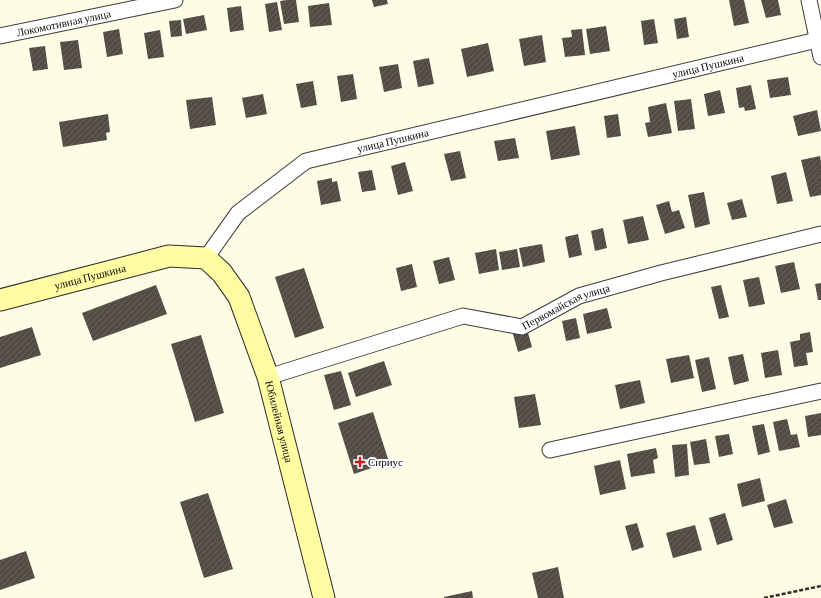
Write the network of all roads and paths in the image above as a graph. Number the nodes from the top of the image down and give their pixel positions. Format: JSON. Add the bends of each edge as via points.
{"nodes":[{"id":1,"x":175,"y":0,"type":"edge"},
{"id":2,"x":809,"y":0,"type":"edge"},
{"id":3,"x":0,"y":36,"type":"edge"},
{"id":4,"x":819,"y":39,"type":"edge"},
{"id":5,"x":821,"y":57,"type":"edge"},
{"id":6,"x":821,"y":234,"type":"edge"},
{"id":7,"x":206,"y":258,"type":"junction"},
{"id":8,"x":0,"y":300,"type":"edge"},
{"id":9,"x":268,"y":377,"type":"junction"},
{"id":10,"x":821,"y":391,"type":"edge"},
{"id":11,"x":550,"y":450,"type":"dead end"},
{"id":12,"x":821,"y":586,"type":"edge"},
{"id":13,"x":324,"y":598,"type":"edge"},
{"id":14,"x":764,"y":598,"type":"edge"}],
"edges":[{"from":1,"to":3,"type":"street","name":"Локомотивная улица"},
{"from":2,"to":4,"type":"street"},
{"from":4,"to":5,"type":"street"},
{"from":4,"to":7,"type":"street","name":"улица Пушкина","via":[[306,161],[238,213]]},
{"from":6,"to":9,"type":"street","name":"Первомайская улица","via":[[579,296],[522,327],[463,316]]},
{"from":7,"to":8,"type":"main road","name":"улица Пушкина","via":[[169,256]]},
{"from":7,"to":9,"type":"main road","name":"Юбилейная улица","via":[[222,273],[239,297]]},
{"from":9,"to":13,"type":"main road","name":"Юбилейная улица"},
{"from":10,"to":11,"type":"street"},
{"from":12,"to":14,"type":"path"}]}
